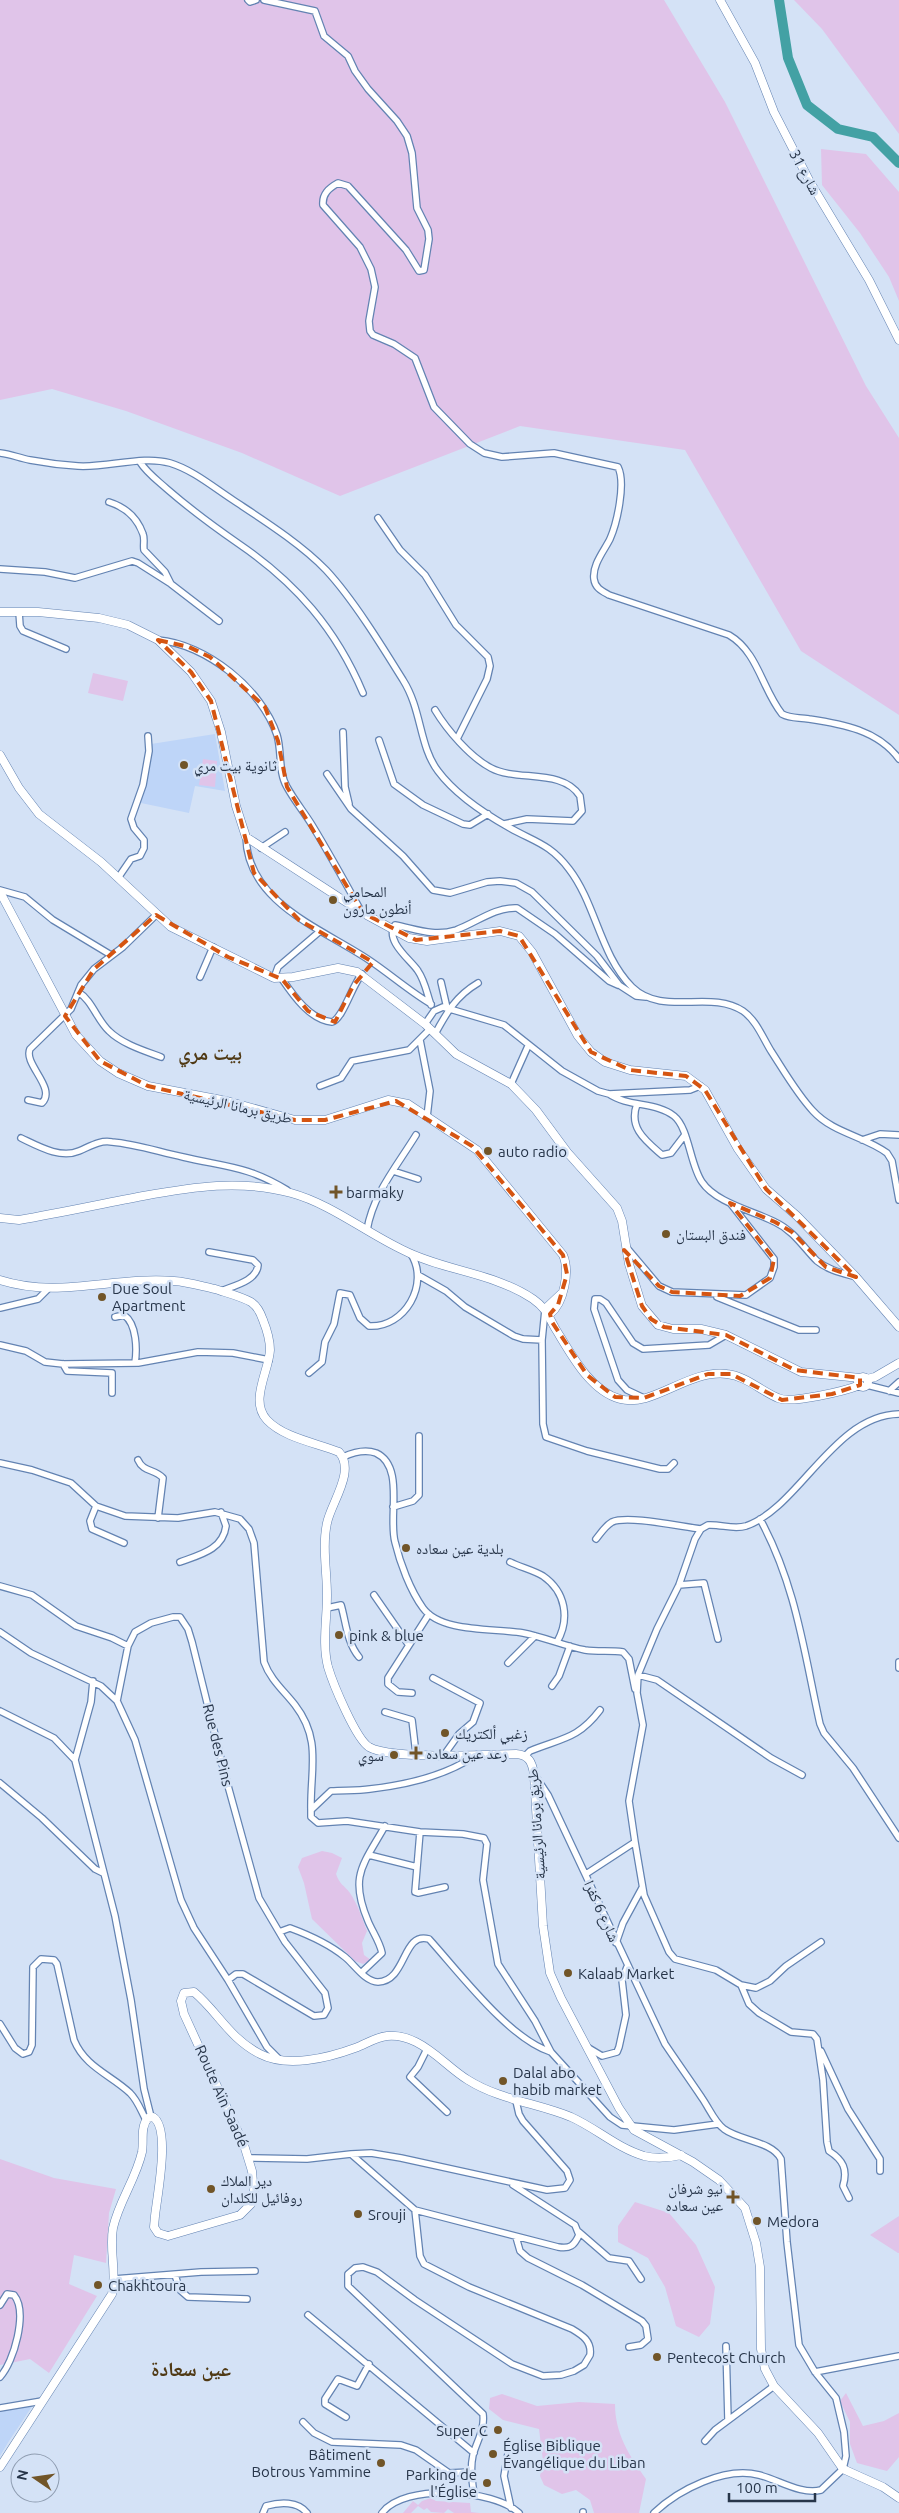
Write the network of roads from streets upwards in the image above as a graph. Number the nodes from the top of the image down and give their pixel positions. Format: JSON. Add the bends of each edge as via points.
{"nodes":[{"id":1,"x":248,"y":0,"type":"edge"},
{"id":2,"x":256,"y":0,"type":"edge"},
{"id":3,"x":264,"y":0,"type":"edge"},
{"id":4,"x":720,"y":0,"type":"edge"},
{"id":5,"x":899,"y":340,"type":"edge"},
{"id":6,"x":0,"y":453,"type":"edge"},
{"id":7,"x":140,"y":462,"type":"junction"},
{"id":8,"x":109,"y":502,"type":"dead end"},
{"id":9,"x":378,"y":518,"type":"dead end"},
{"id":10,"x":1,"y":568,"type":"edge"},
{"id":11,"x":171,"y":584,"type":"junction"},
{"id":12,"x":0,"y":612,"type":"edge"},
{"id":13,"x":19,"y":612,"type":"junction"},
{"id":14,"x":219,"y":621,"type":"dead end"},
{"id":15,"x":158,"y":640,"type":"junction"},
{"id":16,"x":66,"y":649,"type":"dead end"},
{"id":17,"x":364,"y":693,"type":"dead end"},
{"id":18,"x":435,"y":710,"type":"dead end"},
{"id":19,"x":343,"y":732,"type":"dead end"},
{"id":20,"x":148,"y":736,"type":"dead end"},
{"id":21,"x":457,"y":739,"type":"junction"},
{"id":22,"x":379,"y":740,"type":"dead end"},
{"id":23,"x":0,"y":755,"type":"edge"},
{"id":24,"x":899,"y":758,"type":"edge"},
{"id":25,"x":327,"y":774,"type":"dead end"},
{"id":26,"x":350,"y":809,"type":"junction"},
{"id":27,"x":488,"y":814,"type":"junction"},
{"id":28,"x":504,"y":824,"type":"junction"},
{"id":29,"x":285,"y":832,"type":"dead end"},
{"id":30,"x":246,"y":837,"type":"junction"},
{"id":31,"x":261,"y":848,"type":"junction"},
{"id":32,"x":118,"y":878,"type":"junction"},
{"id":33,"x":0,"y":891,"type":"edge"},
{"id":34,"x":362,"y":913,"type":"junction"},
{"id":35,"x":156,"y":915,"type":"junction"},
{"id":36,"x":393,"y":930,"type":"junction"},
{"id":37,"x":319,"y":932,"type":"junction"},
{"id":38,"x":213,"y":947,"type":"junction"},
{"id":39,"x":111,"y":955,"type":"junction"},
{"id":40,"x":616,"y":967,"type":"junction"},
{"id":41,"x":609,"y":971,"type":"junction"},
{"id":42,"x":362,"y":974,"type":"junction"},
{"id":43,"x":200,"y":977,"type":"dead end"},
{"id":44,"x":274,"y":978,"type":"junction"},
{"id":45,"x":282,"y":979,"type":"junction"},
{"id":46,"x":441,"y":982,"type":"dead end"},
{"id":47,"x":478,"y":983,"type":"dead end"},
{"id":48,"x":620,"y":985,"type":"junction"},
{"id":49,"x":78,"y":992,"type":"junction"},
{"id":50,"x":646,"y":997,"type":"junction"},
{"id":51,"x":434,"y":1007,"type":"junction"},
{"id":52,"x":448,"y":1008,"type":"junction"},
{"id":53,"x":65,"y":1016,"type":"junction"},
{"id":54,"x":430,"y":1029,"type":"junction"},
{"id":55,"x":420,"y":1040,"type":"junction"},
{"id":56,"x":528,"y":1046,"type":"junction"},
{"id":57,"x":161,"y":1057,"type":"dead end"},
{"id":58,"x":511,"y":1084,"type":"junction"},
{"id":59,"x":320,"y":1086,"type":"dead end"},
{"id":60,"x":700,"y":1086,"type":"junction"},
{"id":61,"x":609,"y":1094,"type":"junction"},
{"id":62,"x":28,"y":1100,"type":"dead end"},
{"id":63,"x":637,"y":1104,"type":"junction"},
{"id":64,"x":427,"y":1117,"type":"junction"},
{"id":65,"x":416,"y":1135,"type":"dead end"},
{"id":66,"x":899,"y":1135,"type":"edge"},
{"id":67,"x":684,"y":1136,"type":"junction"},
{"id":68,"x":21,"y":1138,"type":"dead end"},
{"id":69,"x":862,"y":1140,"type":"junction"},
{"id":70,"x":393,"y":1171,"type":"junction"},
{"id":71,"x":418,"y":1180,"type":"dead end"},
{"id":72,"x":291,"y":1193,"type":"junction"},
{"id":73,"x":899,"y":1200,"type":"edge"},
{"id":74,"x":729,"y":1203,"type":"junction"},
{"id":75,"x":0,"y":1218,"type":"edge"},
{"id":76,"x":367,"y":1230,"type":"junction"},
{"id":77,"x":624,"y":1244,"type":"junction"},
{"id":78,"x":209,"y":1252,"type":"dead end"},
{"id":79,"x":411,"y":1254,"type":"junction"},
{"id":80,"x":418,"y":1275,"type":"junction"},
{"id":81,"x":856,"y":1277,"type":"junction"},
{"id":82,"x":0,"y":1280,"type":"edge"},
{"id":83,"x":48,"y":1289,"type":"junction"},
{"id":84,"x":220,"y":1291,"type":"junction"},
{"id":85,"x":705,"y":1294,"type":"junction"},
{"id":86,"x":0,"y":1308,"type":"edge"},
{"id":87,"x":546,"y":1313,"type":"junction"},
{"id":88,"x":115,"y":1317,"type":"dead end"},
{"id":89,"x":899,"y":1327,"type":"edge"},
{"id":90,"x":816,"y":1330,"type":"dead end"},
{"id":91,"x":726,"y":1335,"type":"junction"},
{"id":92,"x":542,"y":1340,"type":"junction"},
{"id":93,"x":0,"y":1345,"type":"edge"},
{"id":94,"x":269,"y":1360,"type":"junction"},
{"id":95,"x":135,"y":1363,"type":"junction"},
{"id":96,"x":899,"y":1363,"type":"edge"},
{"id":97,"x":62,"y":1364,"type":"junction"},
{"id":98,"x":309,"y":1373,"type":"dead end"},
{"id":99,"x":863,"y":1382,"type":"junction"},
{"id":100,"x":899,"y":1382,"type":"edge"},
{"id":101,"x":889,"y":1391,"type":"junction"},
{"id":102,"x":112,"y":1393,"type":"dead end"},
{"id":103,"x":899,"y":1393,"type":"edge"},
{"id":104,"x":644,"y":1398,"type":"junction"},
{"id":105,"x":899,"y":1414,"type":"edge"},
{"id":106,"x":419,"y":1436,"type":"dead end"},
{"id":107,"x":343,"y":1456,"type":"junction"},
{"id":108,"x":138,"y":1460,"type":"dead end"},
{"id":109,"x":0,"y":1463,"type":"edge"},
{"id":110,"x":674,"y":1463,"type":"dead end"},
{"id":111,"x":96,"y":1506,"type":"junction"},
{"id":112,"x":393,"y":1507,"type":"junction"},
{"id":113,"x":221,"y":1512,"type":"junction"},
{"id":114,"x":158,"y":1518,"type":"junction"},
{"id":115,"x":760,"y":1519,"type":"junction"},
{"id":116,"x":702,"y":1529,"type":"junction"},
{"id":117,"x":596,"y":1539,"type":"dead end"},
{"id":118,"x":124,"y":1543,"type":"dead end"},
{"id":119,"x":180,"y":1562,"type":"dead end"},
{"id":120,"x":510,"y":1562,"type":"dead end"},
{"id":121,"x":679,"y":1584,"type":"junction"},
{"id":122,"x":0,"y":1586,"type":"edge"},
{"id":123,"x":374,"y":1595,"type":"dead end"},
{"id":124,"x":327,"y":1608,"type":"junction"},
{"id":125,"x":429,"y":1614,"type":"junction"},
{"id":126,"x":0,"y":1632,"type":"edge"},
{"id":127,"x":535,"y":1636,"type":"junction"},
{"id":128,"x":718,"y":1639,"type":"dead end"},
{"id":129,"x":557,"y":1642,"type":"junction"},
{"id":130,"x":408,"y":1644,"type":"junction"},
{"id":131,"x":128,"y":1646,"type":"junction"},
{"id":132,"x":570,"y":1646,"type":"junction"},
{"id":133,"x":359,"y":1657,"type":"dead end"},
{"id":134,"x":899,"y":1662,"type":"edge"},
{"id":135,"x":508,"y":1663,"type":"dead end"},
{"id":136,"x":899,"y":1668,"type":"edge"},
{"id":137,"x":638,"y":1675,"type":"junction"},
{"id":138,"x":433,"y":1678,"type":"dead end"},
{"id":139,"x":93,"y":1681,"type":"junction"},
{"id":140,"x":101,"y":1686,"type":"junction"},
{"id":141,"x":552,"y":1686,"type":"dead end"},
{"id":142,"x":92,"y":1693,"type":"junction"},
{"id":143,"x":412,"y":1693,"type":"dead end"},
{"id":144,"x":637,"y":1693,"type":"junction"},
{"id":145,"x":117,"y":1702,"type":"junction"},
{"id":146,"x":600,"y":1710,"type":"dead end"},
{"id":147,"x":0,"y":1711,"type":"edge"},
{"id":148,"x":385,"y":1712,"type":"dead end"},
{"id":149,"x":416,"y":1754,"type":"junction"},
{"id":150,"x":444,"y":1755,"type":"junction"},
{"id":151,"x":476,"y":1755,"type":"junction"},
{"id":152,"x":525,"y":1756,"type":"junction"},
{"id":153,"x":75,"y":1760,"type":"junction"},
{"id":154,"x":534,"y":1774,"type":"junction"},
{"id":155,"x":802,"y":1775,"type":"dead end"},
{"id":156,"x":0,"y":1783,"type":"edge"},
{"id":157,"x":311,"y":1810,"type":"junction"},
{"id":158,"x":385,"y":1826,"type":"junction"},
{"id":159,"x":420,"y":1832,"type":"junction"},
{"id":160,"x":899,"y":1838,"type":"edge"},
{"id":161,"x":635,"y":1842,"type":"junction"},
{"id":162,"x":369,"y":1856,"type":"junction"},
{"id":163,"x":417,"y":1867,"type":"junction"},
{"id":164,"x":103,"y":1873,"type":"junction"},
{"id":165,"x":586,"y":1874,"type":"junction"},
{"id":166,"x":446,"y":1887,"type":"dead end"},
{"id":167,"x":642,"y":1888,"type":"junction"},
{"id":168,"x":279,"y":1932,"type":"junction"},
{"id":169,"x":820,"y":1942,"type":"dead end"},
{"id":170,"x":616,"y":1943,"type":"junction"},
{"id":171,"x":628,"y":1968,"type":"junction"},
{"id":172,"x":362,"y":1972,"type":"junction"},
{"id":173,"x":228,"y":1980,"type":"junction"},
{"id":174,"x":741,"y":1985,"type":"junction"},
{"id":175,"x":0,"y":2024,"type":"edge"},
{"id":176,"x":587,"y":2047,"type":"junction"},
{"id":177,"x":818,"y":2047,"type":"junction"},
{"id":178,"x":427,"y":2049,"type":"junction"},
{"id":179,"x":551,"y":2052,"type":"junction"},
{"id":180,"x":285,"y":2060,"type":"junction"},
{"id":181,"x":516,"y":2101,"type":"junction"},
{"id":182,"x":447,"y":2112,"type":"dead end"},
{"id":183,"x":149,"y":2119,"type":"junction"},
{"id":184,"x":718,"y":2124,"type":"junction"},
{"id":185,"x":631,"y":2127,"type":"junction"},
{"id":186,"x":351,"y":2154,"type":"junction"},
{"id":187,"x":681,"y":2155,"type":"junction"},
{"id":188,"x":249,"y":2158,"type":"junction"},
{"id":189,"x":880,"y":2171,"type":"dead end"},
{"id":190,"x":507,"y":2182,"type":"junction"},
{"id":191,"x":849,"y":2198,"type":"dead end"},
{"id":192,"x":415,"y":2210,"type":"junction"},
{"id":193,"x":579,"y":2232,"type":"junction"},
{"id":194,"x":516,"y":2238,"type":"junction"},
{"id":195,"x":255,"y":2271,"type":"dead end"},
{"id":196,"x":175,"y":2275,"type":"junction"},
{"id":197,"x":641,"y":2279,"type":"dead end"},
{"id":198,"x":114,"y":2280,"type":"junction"},
{"id":199,"x":246,"y":2299,"type":"dead end"},
{"id":200,"x":0,"y":2305,"type":"edge"},
{"id":201,"x":308,"y":2315,"type":"dead end"},
{"id":202,"x":726,"y":2346,"type":"dead end"},
{"id":203,"x":629,"y":2347,"type":"dead end"},
{"id":204,"x":899,"y":2356,"type":"edge"},
{"id":205,"x":370,"y":2364,"type":"junction"},
{"id":206,"x":815,"y":2372,"type":"junction"},
{"id":207,"x":0,"y":2378,"type":"edge"},
{"id":208,"x":774,"y":2386,"type":"junction"},
{"id":209,"x":42,"y":2402,"type":"junction"},
{"id":210,"x":0,"y":2408,"type":"edge"},
{"id":211,"x":346,"y":2417,"type":"dead end"},
{"id":212,"x":728,"y":2420,"type":"junction"},
{"id":213,"x":303,"y":2422,"type":"dead end"},
{"id":214,"x":705,"y":2441,"type":"dead end"},
{"id":215,"x":509,"y":2448,"type":"dead end"},
{"id":216,"x":474,"y":2453,"type":"junction"},
{"id":217,"x":0,"y":2467,"type":"edge"},
{"id":218,"x":843,"y":2469,"type":"junction"},
{"id":219,"x":470,"y":2472,"type":"junction"},
{"id":220,"x":474,"y":2494,"type":"junction"},
{"id":221,"x":899,"y":2498,"type":"edge"},
{"id":222,"x":511,"y":2508,"type":"junction"},
{"id":223,"x":263,"y":2513,"type":"edge"},
{"id":224,"x":307,"y":2513,"type":"edge"},
{"id":225,"x":382,"y":2513,"type":"edge"},
{"id":226,"x":518,"y":2513,"type":"edge"},
{"id":227,"x":654,"y":2513,"type":"edge"}],
"edges":[{"from":1,"to":2,"type":"street"},
{"from":3,"to":24,"type":"street","via":[[315,12],[324,36],[348,56],[368,89],[407,136],[412,153],[417,208],[428,230],[424,270],[419,271],[406,250],[348,186],[338,183],[332,187],[324,195],[323,205],[360,247],[371,268],[375,287],[370,331],[415,358],[437,412],[484,453],[508,458],[554,453],[618,467],[620,498],[610,538],[593,576],[598,588],[609,595],[729,635],[755,664],[782,714],[868,733],[889,746]]},
{"from":4,"to":5,"type":"street","name":"شارع 31","via":[[755,63],[774,112],[805,173],[869,280]]},
{"from":6,"to":7,"type":"street","via":[[44,463],[78,466]]},
{"from":7,"to":17,"type":"street","via":[[200,518],[276,571],[298,592],[340,644]]},
{"from":7,"to":27,"type":"street","via":[[169,463],[208,483],[326,569],[410,692],[432,762],[449,782]]},
{"from":8,"to":11,"type":"street","via":[[130,512],[144,535],[144,550],[165,572]]},
{"from":9,"to":21,"type":"street","via":[[400,550],[425,575],[456,625],[488,657],[487,680]]},
{"from":10,"to":11,"type":"street","via":[[76,578],[132,561]]},
{"from":11,"to":14,"type":"street"},
{"from":12,"to":13,"type":"street"},
{"from":13,"to":15,"type":"street","via":[[115,621]]},
{"from":13,"to":16,"type":"street","via":[[21,629]]},
{"from":15,"to":30,"type":"street","via":[[191,672],[211,702]]},
{"from":15,"to":34,"type":"street","via":[[189,647],[210,657],[265,707],[278,741],[287,787]]},
{"from":18,"to":21,"type":"street"},
{"from":19,"to":26,"type":"street","via":[[346,797]]},
{"from":20,"to":32,"type":"street","via":[[149,751],[143,785],[131,819],[144,840],[144,848],[140,856],[131,859]]},
{"from":21,"to":28,"type":"street","via":[[494,770],[571,784],[580,796],[582,812],[573,821],[527,819]]},
{"from":22,"to":27,"type":"street","via":[[390,778],[405,793],[463,824],[472,824]]},
{"from":23,"to":32,"type":"street","via":[[39,814]]},
{"from":25,"to":26,"type":"street"},
{"from":26,"to":41,"type":"street","via":[[397,850],[437,892],[450,894],[494,881],[512,882],[527,889]]},
{"from":27,"to":28,"type":"street"},
{"from":28,"to":40,"type":"street","via":[[554,851],[571,872]]},
{"from":29,"to":31,"type":"street"},
{"from":30,"to":31,"type":"street"},
{"from":30,"to":37,"type":"street","via":[[254,873],[287,909]]},
{"from":31,"to":34,"type":"street"},
{"from":32,"to":35,"type":"street"},
{"from":33,"to":39,"type":"street","via":[[25,897],[53,920]]},
{"from":33,"to":53,"type":"street","name":"طريق برمانا الرئيسية"},
{"from":34,"to":36,"type":"street"},
{"from":35,"to":38,"type":"street"},
{"from":35,"to":39,"type":"street"},
{"from":36,"to":48,"type":"street","via":[[396,925],[423,932],[455,930],[494,912],[517,908],[562,939],[606,978]]},
{"from":36,"to":51,"type":"street","via":[[399,952],[419,973]]},
{"from":36,"to":60,"type":"street","via":[[409,938],[427,941],[500,931],[519,936],[532,952],[578,1036],[596,1057],[630,1070],[686,1076]]},
{"from":37,"to":44,"type":"street","via":[[278,967]]},
{"from":37,"to":51,"type":"street","via":[[368,959]]},
{"from":38,"to":43,"type":"street"},
{"from":38,"to":44,"type":"street"},
{"from":39,"to":49,"type":"street","via":[[94,969]]},
{"from":40,"to":41,"type":"street"},
{"from":40,"to":50,"type":"street"},
{"from":41,"to":48,"type":"street"},
{"from":42,"to":45,"type":"street","via":[[338,968]]},
{"from":42,"to":45,"type":"street","via":[[340,1016],[332,1022],[308,1011]]},
{"from":42,"to":54,"type":"street"},
{"from":44,"to":45,"type":"street"},
{"from":46,"to":52,"type":"street"},
{"from":47,"to":52,"type":"street"},
{"from":48,"to":50,"type":"street","via":[[636,996]]},
{"from":49,"to":53,"type":"street"},
{"from":49,"to":57,"type":"street","via":[[112,1034]]},
{"from":50,"to":69,"type":"street","via":[[670,1002],[724,1004],[744,1012],[822,1121]]},
{"from":51,"to":52,"type":"street"},
{"from":51,"to":54,"type":"street"},
{"from":52,"to":54,"type":"street"},
{"from":52,"to":56,"type":"street","via":[[504,1025]]},
{"from":53,"to":62,"type":"street","via":[[29,1051],[46,1096],[42,1103]]},
{"from":53,"to":64,"type":"street","name":"طريق برمانا الرئيسية","via":[[80,1041],[100,1061],[148,1086],[228,1101],[295,1120],[325,1120],[388,1100],[408,1104]]},
{"from":54,"to":55,"type":"street"},
{"from":54,"to":58,"type":"street","via":[[456,1054]]},
{"from":55,"to":59,"type":"street","via":[[406,1050],[352,1061],[342,1078]]},
{"from":55,"to":64,"type":"street","via":[[430,1091]]},
{"from":56,"to":58,"type":"street"},
{"from":56,"to":61,"type":"street","via":[[580,1083]]},
{"from":58,"to":77,"type":"street","via":[[617,1208]]},
{"from":60,"to":61,"type":"street","via":[[690,1090]]},
{"from":60,"to":81,"type":"street","via":[[766,1190],[797,1216]]},
{"from":61,"to":63,"type":"street"},
{"from":63,"to":67,"type":"street","via":[[675,1116]]},
{"from":63,"to":67,"type":"street","via":[[634,1119],[638,1131],[662,1155],[671,1153]]},
{"from":64,"to":87,"type":"street","name":"طريق برمانا الرئيسية","via":[[477,1150],[560,1250],[567,1269],[558,1305]]},
{"from":65,"to":70,"type":"street"},
{"from":66,"to":69,"type":"street","via":[[880,1134]]},
{"from":67,"to":74,"type":"street","via":[[702,1182]]},
{"from":68,"to":72,"type":"street","via":[[66,1154],[103,1141],[236,1166],[262,1175]]},
{"from":69,"to":73,"type":"street","via":[[883,1150],[890,1158]]},
{"from":70,"to":71,"type":"street"},
{"from":70,"to":76,"type":"street","via":[[374,1204]]},
{"from":72,"to":75,"type":"street","via":[[257,1186],[204,1185],[19,1220]]},
{"from":72,"to":76,"type":"street","via":[[334,1211]]},
{"from":74,"to":81,"type":"street","via":[[792,1232],[826,1267]]},
{"from":74,"to":85,"type":"street","via":[[774,1259],[774,1272],[768,1281],[746,1295]]},
{"from":76,"to":79,"type":"street"},
{"from":77,"to":85,"type":"street","via":[[663,1289]]},
{"from":77,"to":91,"type":"street","via":[[642,1306],[654,1322],[664,1328],[701,1329]]},
{"from":78,"to":84,"type":"street","via":[[248,1259],[258,1265],[248,1280]]},
{"from":79,"to":80,"type":"street","via":[[417,1264]]},
{"from":79,"to":87,"type":"street","via":[[496,1281],[524,1294]]},
{"from":80,"to":92,"type":"street","via":[[514,1336]]},
{"from":80,"to":98,"type":"street","via":[[413,1298],[406,1309],[399,1317],[380,1326],[367,1325],[360,1318],[350,1295],[340,1294],[322,1362]]},
{"from":81,"to":89,"type":"street"},
{"from":82,"to":83,"type":"street","via":[[27,1288]]},
{"from":83,"to":84,"type":"street","via":[[173,1281]]},
{"from":83,"to":86,"type":"street","via":[[38,1298]]},
{"from":84,"to":94,"type":"street","via":[[246,1300],[257,1309],[266,1328]]},
{"from":85,"to":90,"type":"street","via":[[749,1308],[799,1330]]},
{"from":87,"to":92,"type":"street"},
{"from":87,"to":104,"type":"street","via":[[600,1389],[623,1400]]},
{"from":88,"to":95,"type":"street","via":[[124,1315],[129,1320],[136,1348]]},
{"from":91,"to":99,"type":"street","via":[[795,1370]]},
{"from":91,"to":104,"type":"street","via":[[709,1345],[644,1350],[633,1343],[606,1303],[595,1299],[594,1309],[618,1380],[627,1390]]},
{"from":92,"to":110,"type":"street","via":[[546,1436],[587,1451],[660,1469],[668,1469]]},
{"from":93,"to":97,"type":"street","via":[[26,1352],[45,1362]]},
{"from":94,"to":95,"type":"street","via":[[233,1353],[198,1352]]},
{"from":94,"to":107,"type":"street","via":[[260,1402],[266,1419],[280,1429]]},
{"from":95,"to":97,"type":"street"},
{"from":96,"to":99,"type":"street"},
{"from":97,"to":102,"type":"street","via":[[67,1371],[112,1373]]},
{"from":99,"to":101,"type":"street"},
{"from":99,"to":104,"type":"street","via":[[832,1394],[782,1400],[730,1374],[708,1374]]},
{"from":100,"to":101,"type":"street"},
{"from":101,"to":103,"type":"street"},
{"from":105,"to":115,"type":"street","via":[[872,1421],[842,1440],[781,1503]]},
{"from":106,"to":112,"type":"street","via":[[419,1495],[413,1501]]},
{"from":107,"to":112,"type":"street","via":[[363,1451],[383,1458],[392,1472]]},
{"from":107,"to":124,"type":"street","name":"طريق برمانا الرئيسية","via":[[343,1477],[326,1523]]},
{"from":108,"to":114,"type":"street","via":[[142,1468],[163,1478]]},
{"from":109,"to":111,"type":"street","via":[[71,1484]]},
{"from":111,"to":114,"type":"street","via":[[124,1516]]},
{"from":111,"to":118,"type":"street","via":[[90,1521],[92,1529]]},
{"from":112,"to":125,"type":"street","via":[[394,1541],[413,1590]]},
{"from":113,"to":114,"type":"street","via":[[185,1518]]},
{"from":113,"to":119,"type":"street","via":[[226,1526],[218,1544]]},
{"from":113,"to":157,"type":"street","via":[[240,1519],[252,1536],[264,1662],[302,1716],[313,1743]]},
{"from":115,"to":116,"type":"street","via":[[738,1528],[711,1525]]},
{"from":115,"to":160,"type":"street","via":[[783,1566],[794,1602],[820,1724]]},
{"from":116,"to":117,"type":"street","via":[[617,1521],[605,1527]]},
{"from":116,"to":121,"type":"street","via":[[695,1539]]},
{"from":120,"to":129,"type":"street","via":[[544,1577],[557,1593],[566,1619]]},
{"from":121,"to":128,"type":"street","via":[[704,1584]]},
{"from":121,"to":137,"type":"street"},
{"from":122,"to":131,"type":"street","via":[[32,1595],[76,1626]]},
{"from":123,"to":130,"type":"street"},
{"from":124,"to":133,"type":"street","via":[[341,1605],[346,1631]]},
{"from":124,"to":149,"type":"street","name":"طريق برمانا الرئيسية","via":[[328,1667],[359,1738],[379,1751]]},
{"from":125,"to":127,"type":"street","via":[[458,1626]]},
{"from":125,"to":130,"type":"street"},
{"from":126,"to":139,"type":"street","via":[[31,1653]]},
{"from":127,"to":129,"type":"street"},
{"from":127,"to":135,"type":"street"},
{"from":129,"to":132,"type":"street"},
{"from":130,"to":143,"type":"street","via":[[388,1682],[396,1690]]},
{"from":131,"to":145,"type":"street"},
{"from":131,"to":168,"type":"street","name":"Rue des Pins","via":[[135,1632],[151,1624],[176,1616],[186,1625],[256,1888]]},
{"from":132,"to":141,"type":"street"},
{"from":132,"to":144,"type":"street","via":[[626,1653]]},
{"from":134,"to":136,"type":"street"},
{"from":137,"to":144,"type":"street"},
{"from":137,"to":155,"type":"street","via":[[657,1680]]},
{"from":138,"to":150,"type":"street","via":[[480,1704],[473,1722],[459,1734]]},
{"from":139,"to":140,"type":"street"},
{"from":139,"to":142,"type":"street"},
{"from":140,"to":142,"type":"street"},
{"from":140,"to":145,"type":"street"},
{"from":142,"to":153,"type":"street"},
{"from":144,"to":161,"type":"street","via":[[643,1725],[629,1801]]},
{"from":145,"to":173,"type":"street","via":[[135,1740],[177,1891],[194,1928]]},
{"from":146,"to":152,"type":"street","via":[[577,1734],[530,1751]]},
{"from":147,"to":153,"type":"street","via":[[54,1738]]},
{"from":148,"to":149,"type":"street","via":[[412,1720]]},
{"from":149,"to":150,"type":"street","name":"طريق برمانا الرئيسية"},
{"from":150,"to":151,"type":"street","name":"طريق برمانا الرئيسية"},
{"from":151,"to":152,"type":"street","name":"طريق برمانا الرئيسية"},
{"from":151,"to":157,"type":"street","via":[[460,1766],[436,1775],[370,1789],[331,1791]]},
{"from":152,"to":154,"type":"street","name":"طريق برمانا الرئيسية"},
{"from":153,"to":164,"type":"street"},
{"from":154,"to":165,"type":"street","name":"شارع 6 كفرا","via":[[548,1795]]},
{"from":154,"to":176,"type":"street","name":"طريق برمانا الرئيسية","via":[[540,1890],[548,1961],[555,1986]]},
{"from":156,"to":164,"type":"street","via":[[92,1867]]},
{"from":157,"to":158,"type":"street","via":[[315,1822]]},
{"from":158,"to":159,"type":"street"},
{"from":158,"to":162,"type":"street"},
{"from":159,"to":163,"type":"street"},
{"from":159,"to":179,"type":"street","via":[[480,1836],[486,1840],[484,1889],[498,1964]]},
{"from":161,"to":165,"type":"street"},
{"from":161,"to":167,"type":"street"},
{"from":162,"to":163,"type":"street"},
{"from":162,"to":172,"type":"street","via":[[360,1872],[358,1889],[364,1913],[382,1953]]},
{"from":163,"to":166,"type":"street","via":[[416,1893]]},
{"from":164,"to":183,"type":"street","via":[[132,2000]]},
{"from":165,"to":170,"type":"street","name":"شارع 6 كفرا"},
{"from":167,"to":170,"type":"street"},
{"from":167,"to":174,"type":"street","via":[[672,1956],[716,1970]]},
{"from":168,"to":172,"type":"street","via":[[288,1928],[319,1940],[345,1956]]},
{"from":168,"to":173,"type":"street","via":[[325,1993],[328,2003],[325,2014],[311,2014],[243,1974],[236,1974]]},
{"from":169,"to":174,"type":"street","via":[[762,1986]]},
{"from":170,"to":171,"type":"street","name":"شارع 6 كفرا"},
{"from":171,"to":176,"type":"street","via":[[622,1980],[626,2015],[617,2052],[602,2056]]},
{"from":171,"to":184,"type":"street","name":"شارع 6 كفرا","via":[[665,2044]]},
{"from":172,"to":179,"type":"street","via":[[374,1982],[385,1981],[395,1973],[413,1941],[428,1939],[491,2007],[536,2046]]},
{"from":173,"to":180,"type":"street","via":[[267,2047],[274,2056]]},
{"from":174,"to":177,"type":"street","via":[[752,2008],[791,2032],[813,2034]]},
{"from":175,"to":183,"type":"street","via":[[17,2051],[29,2052],[32,2045],[34,1967],[41,1959],[54,1960],[79,2051],[99,2071],[131,2094]]},
{"from":176,"to":185,"type":"street","name":"طريق برمانا الرئيسية"},
{"from":177,"to":189,"type":"street","via":[[854,2122],[880,2159]]},
{"from":177,"to":191,"type":"street","via":[[826,2142],[829,2151],[842,2159],[846,2174],[843,2186]]},
{"from":178,"to":180,"type":"street","name":"Route Aïn Saadé","via":[[410,2040],[385,2036],[334,2054]]},
{"from":178,"to":181,"type":"street","name":"Route Aïn Saadé","via":[[469,2081]]},
{"from":178,"to":182,"type":"street","via":[[410,2077]]},
{"from":179,"to":185,"type":"street","via":[[610,2117]]},
{"from":180,"to":188,"type":"street","name":"Route Aïn Saadé","via":[[269,2058],[254,2050],[223,2026],[194,1992],[182,1994],[180,2002],[184,2014]]},
{"from":181,"to":187,"type":"street","name":"Route Aïn Saadé","via":[[572,2118],[635,2153],[656,2158]]},
{"from":181,"to":190,"type":"street","via":[[519,2114],[567,2171],[570,2180],[567,2186],[555,2191]]},
{"from":183,"to":188,"type":"street","name":"Route Aïn Saadé","via":[[159,2122],[162,2134],[154,2227],[163,2236],[244,2212],[254,2194]]},
{"from":183,"to":198,"type":"street","via":[[138,2167],[113,2228]]},
{"from":184,"to":185,"type":"street","via":[[674,2130]]},
{"from":184,"to":206,"type":"street","via":[[730,2133],[768,2147],[781,2159],[800,2346]]},
{"from":185,"to":187,"type":"street","name":"طريق برمانا الرئيسية"},
{"from":186,"to":188,"type":"street","via":[[307,2159]]},
{"from":186,"to":190,"type":"street","via":[[371,2153],[401,2158]]},
{"from":186,"to":192,"type":"street"},
{"from":187,"to":208,"type":"street","name":"طريق برمانا الرئيسية","via":[[728,2188],[745,2208],[750,2220],[760,2267],[761,2349]]},
{"from":190,"to":193,"type":"street","via":[[570,2221]]},
{"from":192,"to":194,"type":"street"},
{"from":192,"to":216,"type":"street","via":[[420,2256],[424,2264],[469,2287],[572,2329],[589,2344],[590,2355],[580,2368],[561,2375],[543,2376],[512,2364],[377,2272],[364,2267],[351,2270],[346,2278],[348,2286],[483,2414],[483,2428]]},
{"from":193,"to":194,"type":"street","via":[[574,2245],[567,2248]]},
{"from":193,"to":197,"type":"street","via":[[609,2258],[629,2261]]},
{"from":194,"to":203,"type":"street","via":[[520,2251],[528,2258],[642,2321],[648,2339],[641,2345]]},
{"from":195,"to":196,"type":"street"},
{"from":196,"to":198,"type":"street"},
{"from":196,"to":199,"type":"street","via":[[180,2290],[188,2298]]},
{"from":198,"to":209,"type":"street","via":[[112,2294]]},
{"from":200,"to":207,"type":"street","via":[[7,2294],[13,2294],[19,2302],[21,2317],[11,2358]]},
{"from":201,"to":205,"type":"street"},
{"from":202,"to":212,"type":"street"},
{"from":204,"to":206,"type":"street"},
{"from":205,"to":211,"type":"street","via":[[358,2385],[338,2380],[325,2399],[325,2404]]},
{"from":205,"to":216,"type":"street","via":[[424,2414]]},
{"from":206,"to":218,"type":"street","via":[[836,2398],[841,2414],[846,2456]]},
{"from":208,"to":212,"type":"street"},
{"from":208,"to":218,"type":"street","name":"طريق برمانا الرئيسية","via":[[818,2433]]},
{"from":209,"to":210,"type":"street"},
{"from":209,"to":217,"type":"street"},
{"from":212,"to":214,"type":"street"},
{"from":213,"to":219,"type":"street","via":[[314,2433],[332,2442],[401,2445],[416,2450],[449,2473]]},
{"from":215,"to":222,"type":"street","via":[[504,2476]]},
{"from":216,"to":219,"type":"street"},
{"from":218,"to":221,"type":"street"},
{"from":218,"to":227,"type":"street","via":[[816,2491],[805,2491],[753,2473],[715,2479],[688,2487]]},
{"from":219,"to":220,"type":"street"},
{"from":220,"to":222,"type":"street"},
{"from":220,"to":225,"type":"street","via":[[399,2499]]},
{"from":222,"to":226,"type":"street"},
{"from":223,"to":224,"type":"street","via":[[266,2506],[286,2504],[303,2507]]}]}
